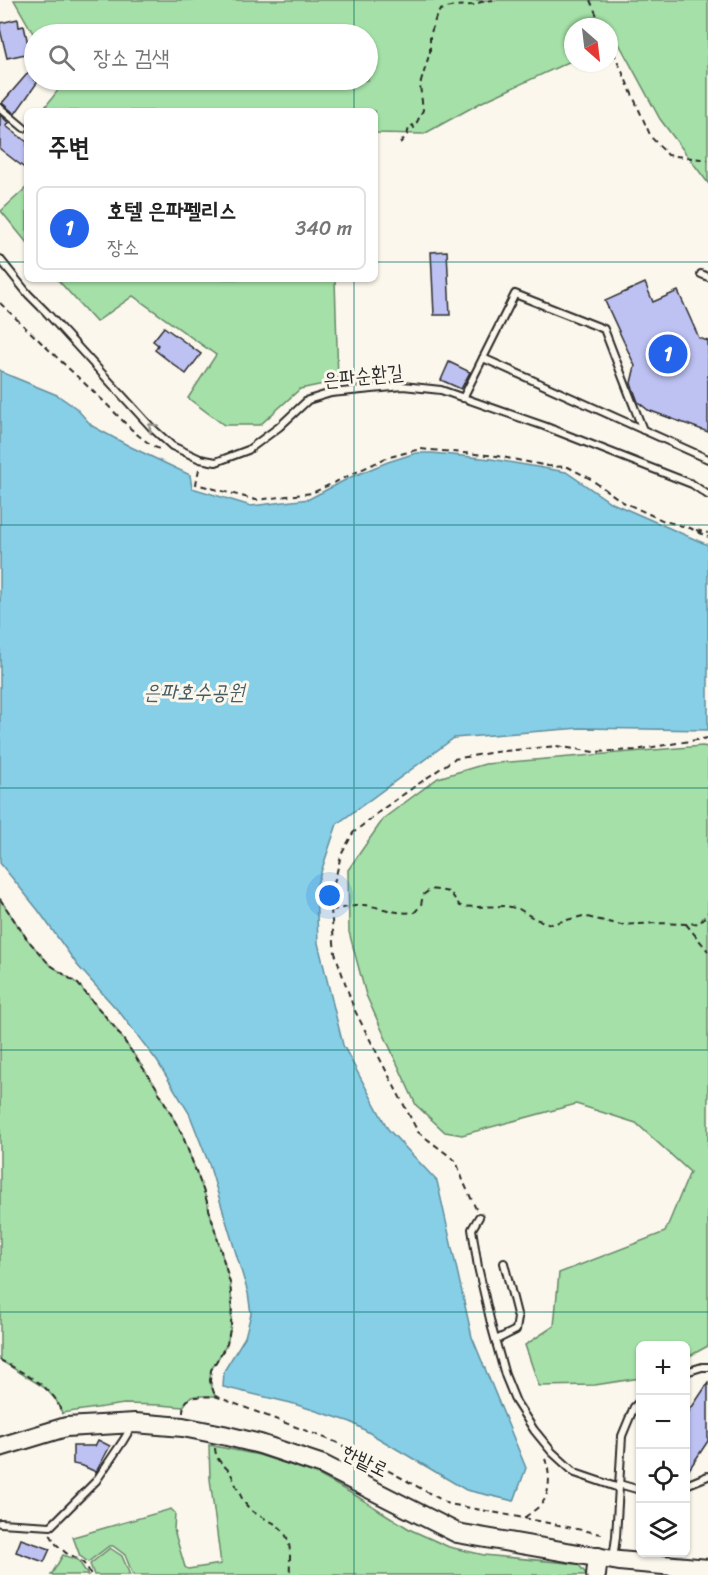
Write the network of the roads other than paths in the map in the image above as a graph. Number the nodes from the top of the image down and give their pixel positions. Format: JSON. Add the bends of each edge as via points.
{"nodes":[{"id":1,"x":0,"y":108,"type":"edge"},
{"id":2,"x":24,"y":128,"type":"dead end"},
{"id":3,"x":0,"y":259,"type":"edge"},
{"id":4,"x":483,"y":358,"type":"junction"},
{"id":5,"x":463,"y":398,"type":"junction"},
{"id":6,"x":643,"y":430,"type":"junction"},
{"id":7,"x":708,"y":459,"type":"edge"},
{"id":8,"x":708,"y":495,"type":"edge"},
{"id":9,"x":479,"y":1217,"type":"road end"},
{"id":10,"x":504,"y":1263,"type":"dead end"},
{"id":11,"x":496,"y":1340,"type":"junction"},
{"id":12,"x":708,"y":1366,"type":"edge"},
{"id":13,"x":690,"y":1371,"type":"edge"},
{"id":14,"x":636,"y":1405,"type":"edge"},
{"id":15,"x":129,"y":1424,"type":"junction"},
{"id":16,"x":0,"y":1447,"type":"edge"},
{"id":17,"x":708,"y":1476,"type":"edge"},
{"id":18,"x":690,"y":1483,"type":"edge"},
{"id":19,"x":619,"y":1486,"type":"junction"},
{"id":20,"x":636,"y":1489,"type":"edge"},
{"id":21,"x":0,"y":1523,"type":"edge"},
{"id":22,"x":610,"y":1564,"type":"edge"},
{"id":23,"x":708,"y":1569,"type":"edge"}],
"edges":[{"from":1,"to":2,"type":"lane"},
{"from":5,"to":3,"type":"lane","name":"은파순환길","one_way":true,"via":[[441,390],[403,386],[332,393],[308,400],[248,450],[216,462],[200,463],[151,427]]},
{"from":4,"to":5,"type":"lane"},
{"from":4,"to":6,"type":"lane"},
{"from":4,"to":6,"type":"lane","via":[[514,294],[604,329]]},
{"from":5,"to":8,"type":"lane","name":"은파순환길","via":[[692,484]]},
{"from":6,"to":7,"type":"lane"},
{"from":9,"to":11,"type":"lane","via":[[472,1229],[473,1239]]},
{"from":10,"to":11,"type":"lane","via":[[518,1318],[516,1330]]},
{"from":11,"to":19,"type":"lane","via":[[516,1402],[552,1452],[575,1473]]},
{"from":12,"to":13,"type":"lane"},
{"from":14,"to":19,"type":"lane","via":[[622,1436]]},
{"from":15,"to":16,"type":"street","name":"한밭로","via":[[66,1427]]},
{"from":15,"to":21,"type":"lane","via":[[129,1431],[96,1481],[51,1527]]},
{"from":15,"to":22,"type":"street","name":"한밭로","via":[[183,1428],[260,1444],[323,1465],[457,1533]]},
{"from":17,"to":18,"type":"lane"},
{"from":19,"to":20,"type":"lane"},
{"from":19,"to":22,"type":"lane"},
{"from":22,"to":23,"type":"street","name":"한밭로"}]}
